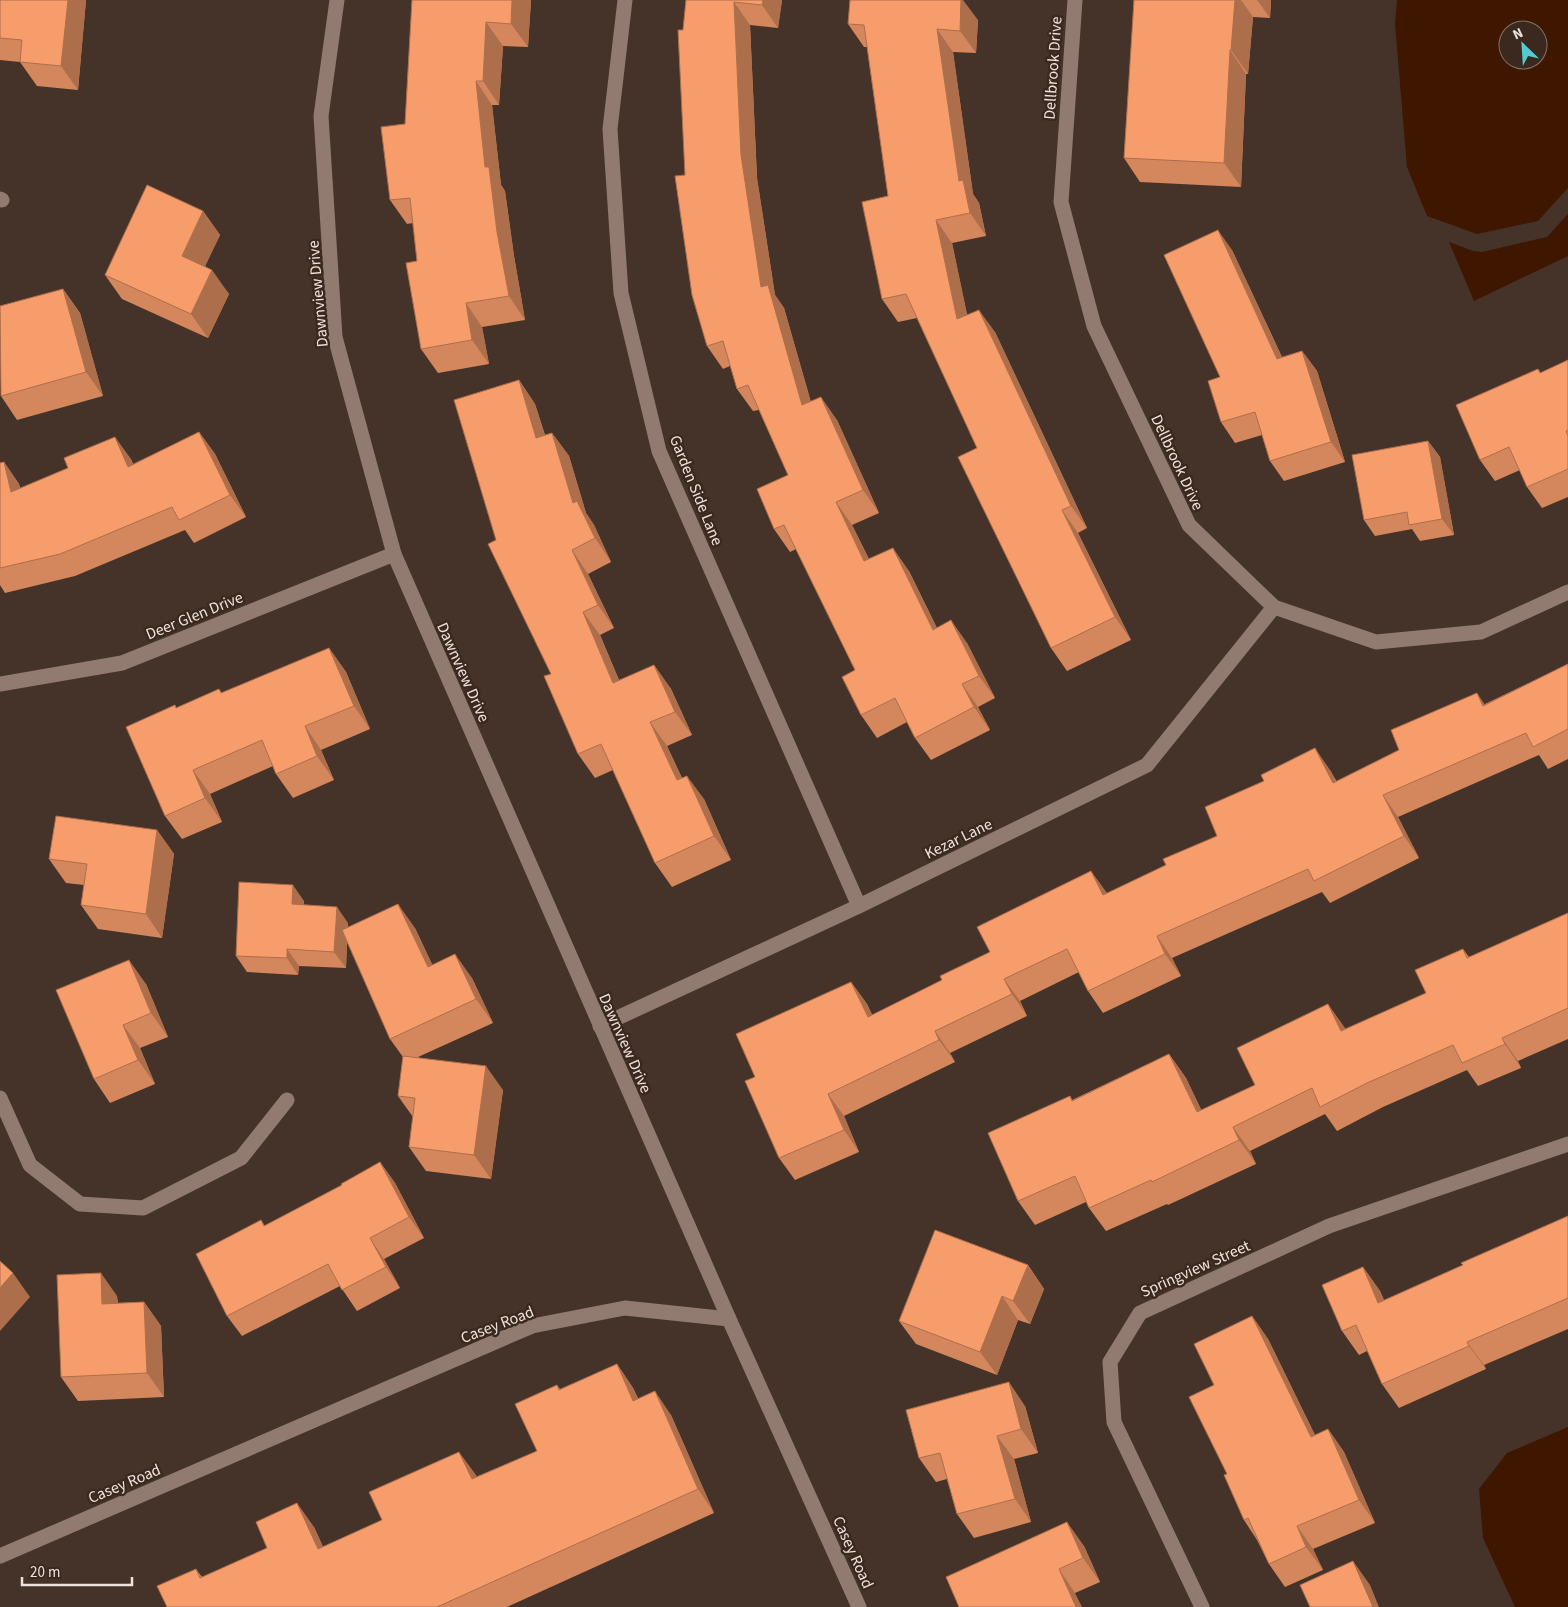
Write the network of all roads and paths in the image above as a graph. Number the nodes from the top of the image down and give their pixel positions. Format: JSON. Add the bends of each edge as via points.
{"nodes":[{"id":1,"x":336,"y":0,"type":"edge"},
{"id":2,"x":625,"y":0,"type":"edge"},
{"id":3,"x":1075,"y":0,"type":"edge"},
{"id":4,"x":394,"y":554,"type":"junction"},
{"id":5,"x":1568,"y":592,"type":"edge"},
{"id":6,"x":1274,"y":607,"type":"junction"},
{"id":7,"x":0,"y":684,"type":"edge"},
{"id":8,"x":859,"y":906,"type":"junction"},
{"id":9,"x":600,"y":1026,"type":"junction"},
{"id":10,"x":0,"y":1098,"type":"edge"},
{"id":11,"x":287,"y":1100,"type":"dead end"},
{"id":12,"x":1568,"y":1144,"type":"edge"},
{"id":13,"x":729,"y":1319,"type":"junction"},
{"id":14,"x":0,"y":1556,"type":"edge"},
{"id":15,"x":859,"y":1607,"type":"edge"},
{"id":16,"x":1202,"y":1607,"type":"edge"}],
"edges":[{"from":1,"to":4,"type":"street","name":"Dawnview Drive","via":[[321,116],[335,337]]},
{"from":2,"to":8,"type":"street","name":"Garden Side Lane","via":[[610,129],[620,283],[659,451]]},
{"from":3,"to":6,"type":"street","name":"Dellbrook Drive","via":[[1061,202],[1094,326],[1188,525]]},
{"from":4,"to":7,"type":"street","name":"Deer Glen Drive","via":[[122,663]]},
{"from":4,"to":9,"type":"street","name":"Dawnview Drive"},
{"from":5,"to":6,"type":"street","name":"Dellbrook Drive","via":[[1481,632],[1376,642]]},
{"from":6,"to":8,"type":"street","name":"Kezar Lane","via":[[1147,765]]},
{"from":8,"to":9,"type":"street","name":"Kezar Lane"},
{"from":9,"to":13,"type":"street","name":"Dawnview Drive"},
{"from":10,"to":11,"type":"street","via":[[30,1165],[80,1204],[143,1208],[241,1158]]},
{"from":12,"to":16,"type":"street","name":"Springview Street","via":[[1329,1226],[1140,1313],[1110,1362],[1114,1422]]},
{"from":13,"to":14,"type":"street","name":"Casey Road","via":[[625,1308],[532,1326]]},
{"from":13,"to":15,"type":"street","name":"Casey Road"}]}
